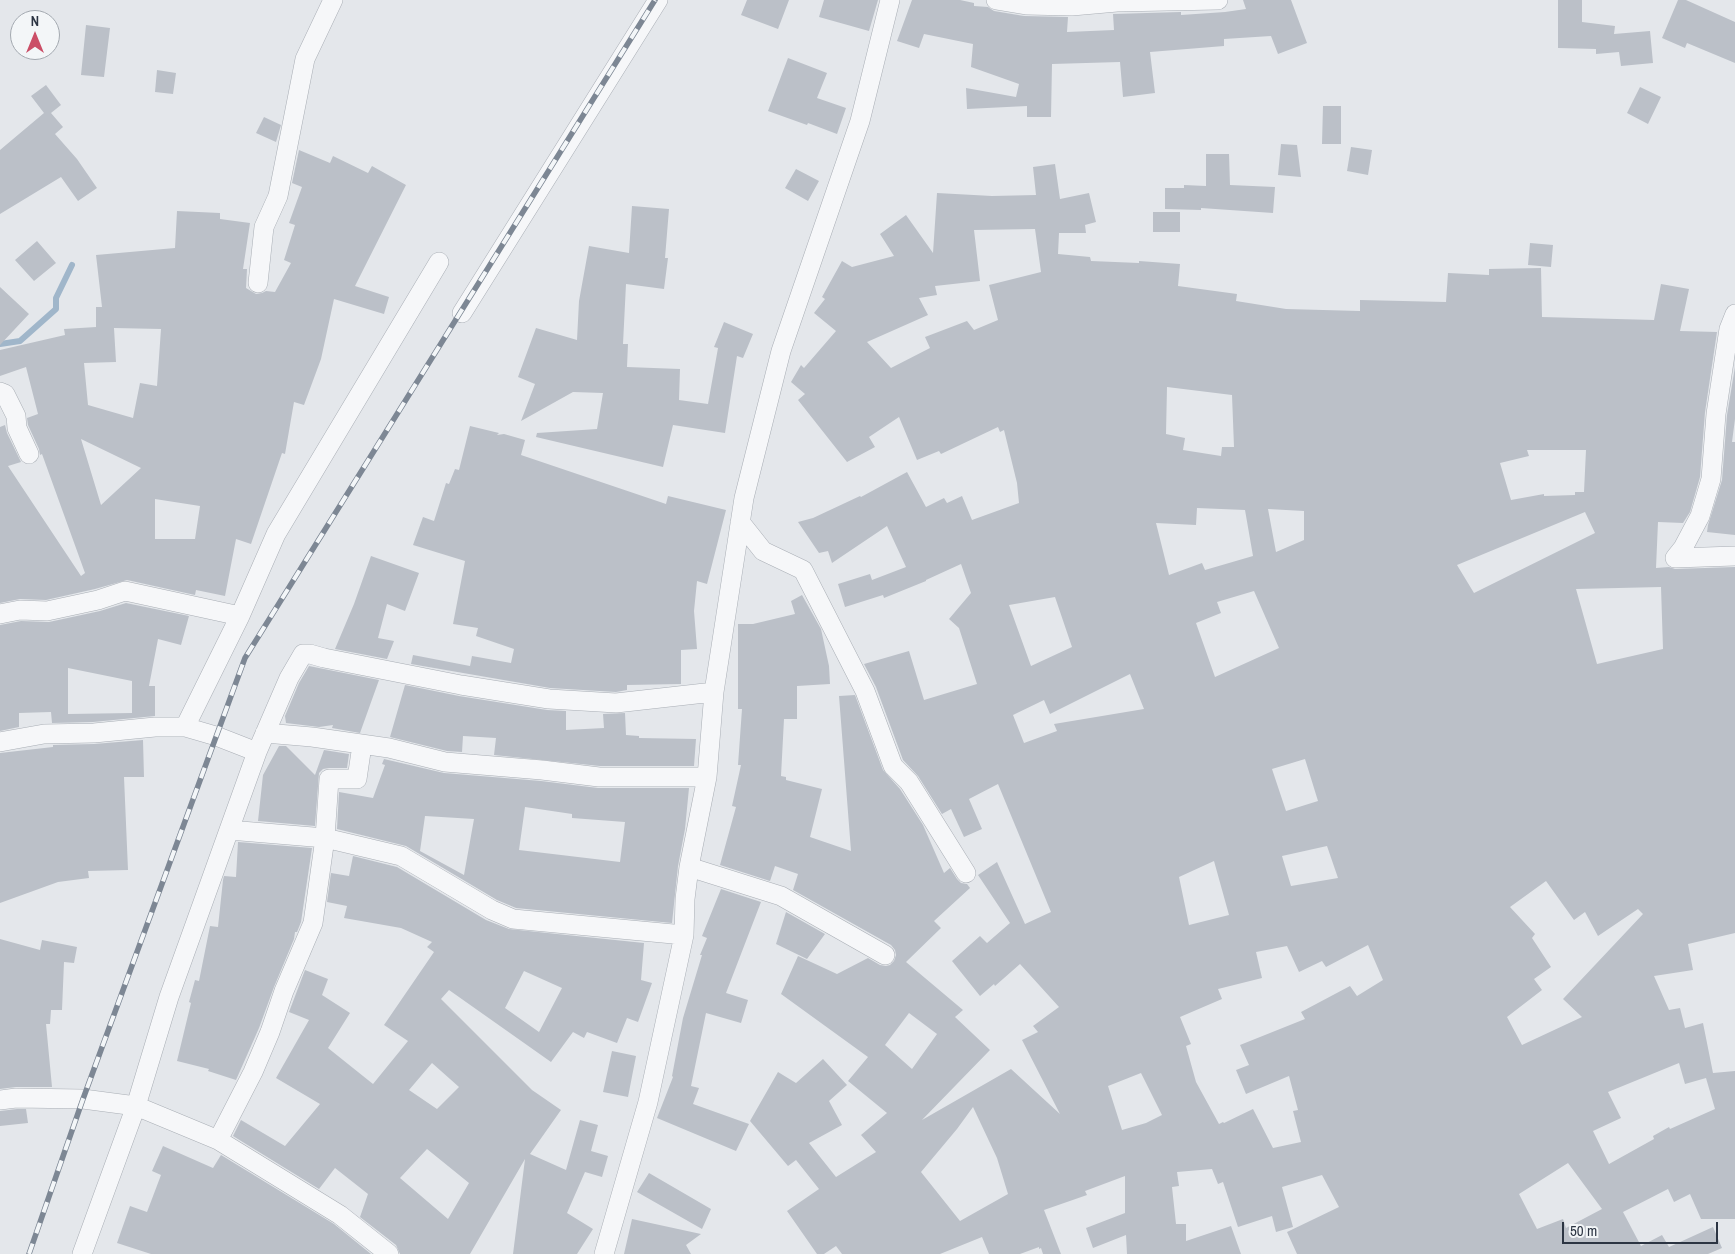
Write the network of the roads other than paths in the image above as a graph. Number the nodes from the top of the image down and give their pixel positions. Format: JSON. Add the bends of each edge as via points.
{"nodes":[{"id":1,"x":333,"y":0,"type":"edge"},
{"id":2,"x":658,"y":0,"type":"edge"},
{"id":3,"x":890,"y":0,"type":"edge"},
{"id":4,"x":996,"y":0,"type":"edge"},
{"id":5,"x":1218,"y":0,"type":"edge"},
{"id":6,"x":439,"y":262,"type":"dead end"},
{"id":7,"x":258,"y":283,"type":"dead end"},
{"id":8,"x":462,"y":313,"type":"dead end"},
{"id":9,"x":1735,"y":314,"type":"edge"},
{"id":10,"x":0,"y":392,"type":"edge"},
{"id":11,"x":29,"y":454,"type":"dead end"},
{"id":12,"x":740,"y":522,"type":"junction"},
{"id":13,"x":1735,"y":556,"type":"edge"},
{"id":14,"x":0,"y":614,"type":"edge"},
{"id":15,"x":240,"y":616,"type":"junction"},
{"id":16,"x":714,"y":692,"type":"junction"},
{"id":17,"x":185,"y":727,"type":"junction"},
{"id":18,"x":265,"y":733,"type":"junction"},
{"id":19,"x":0,"y":742,"type":"edge"},
{"id":20,"x":362,"y":745,"type":"junction"},
{"id":21,"x":257,"y":752,"type":"junction"},
{"id":22,"x":707,"y":776,"type":"junction"},
{"id":23,"x":229,"y":830,"type":"junction"},
{"id":24,"x":325,"y":838,"type":"junction"},
{"id":25,"x":689,"y":868,"type":"junction"},
{"id":26,"x":966,"y":873,"type":"dead end"},
{"id":27,"x":684,"y":935,"type":"junction"},
{"id":28,"x":885,"y":955,"type":"dead end"},
{"id":29,"x":0,"y":1100,"type":"edge"},
{"id":30,"x":136,"y":1106,"type":"junction"},
{"id":31,"x":218,"y":1140,"type":"junction"},
{"id":32,"x":82,"y":1254,"type":"edge"},
{"id":33,"x":389,"y":1254,"type":"edge"},
{"id":34,"x":604,"y":1254,"type":"edge"}],
"edges":[{"from":1,"to":7,"type":"street","via":[[305,59],[278,196],[264,227]]},
{"from":2,"to":8,"type":"street"},
{"from":3,"to":12,"type":"street","via":[[860,120],[781,351]]},
{"from":4,"to":5,"type":"street","via":[[1026,5],[1072,6]]},
{"from":6,"to":15,"type":"street","via":[[276,534]]},
{"from":9,"to":13,"type":"street","via":[[1729,329],[1710,479],[1700,516],[1684,548],[1675,558]]},
{"from":10,"to":11,"type":"street","via":[[9,401]]},
{"from":12,"to":16,"type":"street"},
{"from":12,"to":26,"type":"street","via":[[763,551],[803,570],[865,691],[893,766],[909,782]]},
{"from":14,"to":15,"type":"street","via":[[20,610],[47,611],[125,591]]},
{"from":15,"to":17,"type":"street"},
{"from":16,"to":18,"type":"street","via":[[616,703],[549,698],[461,685],[303,654]]},
{"from":16,"to":22,"type":"street"},
{"from":17,"to":19,"type":"street","via":[[44,734]]},
{"from":17,"to":21,"type":"street"},
{"from":18,"to":20,"type":"street"},
{"from":18,"to":21,"type":"street"},
{"from":20,"to":22,"type":"street","via":[[389,748],[444,762],[599,777]]},
{"from":20,"to":24,"type":"street","via":[[357,779],[329,779]]},
{"from":21,"to":23,"type":"street"},
{"from":22,"to":25,"type":"street"},
{"from":23,"to":24,"type":"street"},
{"from":23,"to":30,"type":"street","via":[[169,997]]},
{"from":24,"to":27,"type":"street","via":[[401,856],[513,919]]},
{"from":24,"to":31,"type":"street","via":[[313,923],[253,1072]]},
{"from":25,"to":27,"type":"street"},
{"from":25,"to":28,"type":"street","via":[[781,896]]},
{"from":27,"to":34,"type":"street","via":[[648,1102]]},
{"from":29,"to":30,"type":"street","via":[[83,1099]]},
{"from":30,"to":31,"type":"street"},
{"from":30,"to":32,"type":"street"},
{"from":31,"to":33,"type":"street","via":[[340,1215]]}]}
